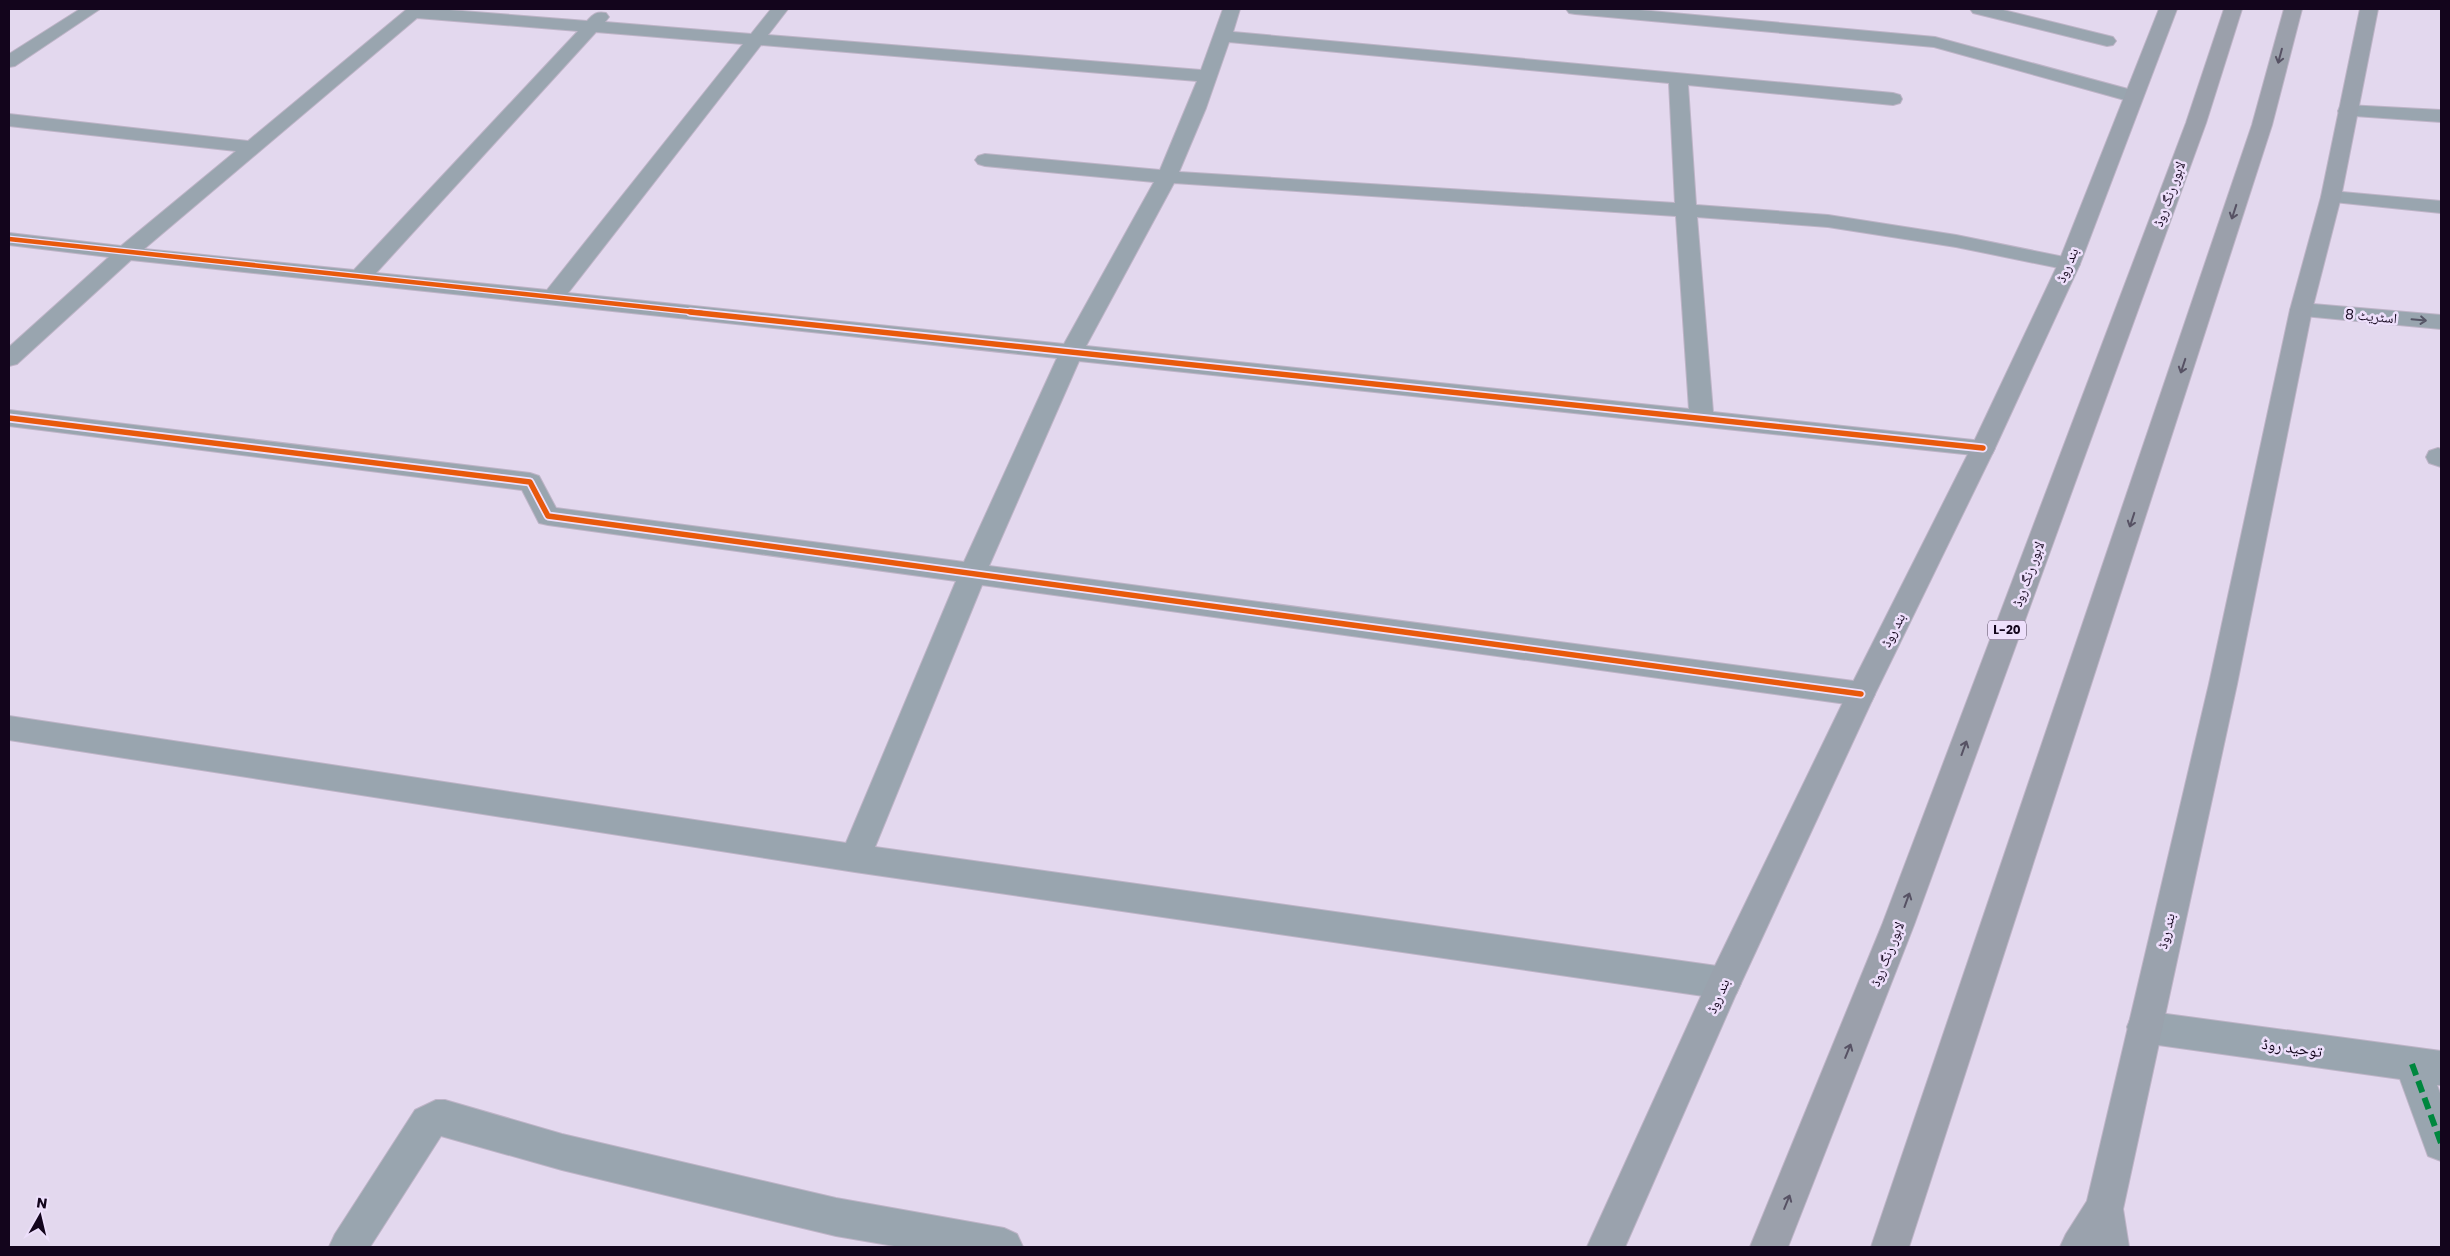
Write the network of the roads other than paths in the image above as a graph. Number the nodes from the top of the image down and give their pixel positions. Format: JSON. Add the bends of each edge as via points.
{"nodes":[{"id":1,"x":91,"y":9,"type":"edge"},
{"id":2,"x":608,"y":9,"type":"edge"},
{"id":3,"x":780,"y":9,"type":"edge"},
{"id":4,"x":1232,"y":9,"type":"edge"},
{"id":5,"x":1575,"y":9,"type":"edge"},
{"id":6,"x":1979,"y":9,"type":"edge"},
{"id":7,"x":2168,"y":9,"type":"edge"},
{"id":8,"x":2233,"y":9,"type":"edge"},
{"id":9,"x":2293,"y":9,"type":"edge"},
{"id":10,"x":2369,"y":9,"type":"edge"},
{"id":11,"x":415,"y":10,"type":"edge"},
{"id":12,"x":592,"y":26,"type":"junction"},
{"id":13,"x":1222,"y":36,"type":"junction"},
{"id":14,"x":756,"y":38,"type":"junction"},
{"id":15,"x":2107,"y":41,"type":"dead end"},
{"id":16,"x":9,"y":62,"type":"edge"},
{"id":17,"x":1208,"y":76,"type":"junction"},
{"id":18,"x":1678,"y":78,"type":"junction"},
{"id":19,"x":2132,"y":96,"type":"junction"},
{"id":20,"x":1893,"y":99,"type":"dead end"},
{"id":21,"x":2347,"y":111,"type":"junction"},
{"id":22,"x":2441,"y":116,"type":"edge"},
{"id":23,"x":9,"y":120,"type":"edge"},
{"id":24,"x":252,"y":148,"type":"junction"},
{"id":25,"x":985,"y":160,"type":"dead end"},
{"id":26,"x":1167,"y":177,"type":"junction"},
{"id":27,"x":2331,"y":197,"type":"junction"},
{"id":28,"x":2441,"y":207,"type":"edge"},
{"id":29,"x":1686,"y":210,"type":"junction"},
{"id":30,"x":9,"y":239,"type":"edge"},
{"id":31,"x":126,"y":253,"type":"junction"},
{"id":32,"x":2068,"y":264,"type":"junction"},
{"id":33,"x":359,"y":278,"type":"junction"},
{"id":34,"x":552,"y":298,"type":"junction"},
{"id":35,"x":2301,"y":310,"type":"junction"},
{"id":36,"x":2441,"y":322,"type":"edge"},
{"id":37,"x":1071,"y":352,"type":"junction"},
{"id":38,"x":9,"y":358,"type":"edge"},
{"id":39,"x":9,"y":418,"type":"edge"},
{"id":40,"x":1702,"y":418,"type":"junction"},
{"id":41,"x":1983,"y":448,"type":"junction"},
{"id":42,"x":973,"y":572,"type":"junction"},
{"id":43,"x":1861,"y":694,"type":"junction"},
{"id":44,"x":9,"y":728,"type":"edge"},
{"id":45,"x":855,"y":858,"type":"junction"},
{"id":46,"x":1724,"y":983,"type":"junction"},
{"id":47,"x":2144,"y":1027,"type":"junction"},
{"id":48,"x":2426,"y":1066,"type":"edge"},
{"id":49,"x":2441,"y":1143,"type":"edge"},
{"id":50,"x":2104,"y":1209,"type":"junction"},
{"id":51,"x":348,"y":1247,"type":"edge"},
{"id":52,"x":1004,"y":1247,"type":"edge"},
{"id":53,"x":1606,"y":1247,"type":"edge"},
{"id":54,"x":1769,"y":1247,"type":"edge"},
{"id":55,"x":1890,"y":1247,"type":"edge"},
{"id":56,"x":2079,"y":1247,"type":"edge"},
{"id":57,"x":2110,"y":1247,"type":"edge"}],
"edges":[{"from":1,"to":16,"type":"street"},
{"from":2,"to":12,"type":"street"},
{"from":3,"to":14,"type":"street"},
{"from":4,"to":13,"type":"street"},
{"from":5,"to":19,"type":"street","via":[[1936,42]]},
{"from":6,"to":15,"type":"street"},
{"from":7,"to":19,"type":"main road","name":"بند روڈ"},
{"from":54,"to":8,"type":"highway","name":"لاہور رنگ روڈ","number":"L-20","one_way":true,"via":[[1898,925],[2196,123]]},
{"from":9,"to":55,"type":"highway","one_way":true,"via":[[2262,125]]},
{"from":10,"to":21,"type":"main road","name":"بند روڈ"},
{"from":11,"to":12,"type":"street"},
{"from":11,"to":24,"type":"street"},
{"from":12,"to":14,"type":"street"},
{"from":12,"to":33,"type":"street"},
{"from":13,"to":17,"type":"street"},
{"from":13,"to":18,"type":"street"},
{"from":14,"to":17,"type":"street"},
{"from":14,"to":34,"type":"street"},
{"from":17,"to":26,"type":"street"},
{"from":18,"to":20,"type":"street"},
{"from":18,"to":29,"type":"street"},
{"from":19,"to":32,"type":"main road","name":"بند روڈ"},
{"from":21,"to":22,"type":"street"},
{"from":21,"to":27,"type":"main road","name":"بند روڈ"},
{"from":23,"to":24,"type":"street"},
{"from":24,"to":31,"type":"street"},
{"from":25,"to":26,"type":"street"},
{"from":26,"to":29,"type":"street"},
{"from":26,"to":37,"type":"street"},
{"from":27,"to":28,"type":"street"},
{"from":27,"to":35,"type":"main road","name":"بند روڈ"},
{"from":29,"to":32,"type":"street","via":[[1828,221],[1956,241]]},
{"from":29,"to":40,"type":"street"},
{"from":30,"to":31,"type":"street"},
{"from":31,"to":33,"type":"street"},
{"from":31,"to":38,"type":"street"},
{"from":32,"to":41,"type":"main road","name":"بند روڈ"},
{"from":33,"to":34,"type":"street"},
{"from":34,"to":37,"type":"street"},
{"from":35,"to":36,"type":"street","name":"اسٹریٹ 8","one_way":true},
{"from":35,"to":47,"type":"main road","name":"بند روڈ","via":[[2223,684]]},
{"from":37,"to":40,"type":"street"},
{"from":37,"to":42,"type":"street"},
{"from":39,"to":42,"type":"street","via":[[530,482],[548,516]]},
{"from":40,"to":41,"type":"street"},
{"from":41,"to":43,"type":"main road","name":"بند روڈ"},
{"from":42,"to":43,"type":"street"},
{"from":42,"to":45,"type":"street"},
{"from":43,"to":46,"type":"main road","name":"بند روڈ"},
{"from":44,"to":45,"type":"street"},
{"from":45,"to":46,"type":"street"},
{"from":46,"to":53,"type":"main road","name":"بند روڈ"},
{"from":47,"to":48,"type":"street","name":"توحید روڈ"},
{"from":47,"to":50,"type":"main road","name":"بند روڈ"},
{"from":48,"to":49,"type":"street"},
{"from":50,"to":56,"type":"main road","name":"بند روڈ"},
{"from":50,"to":57,"type":"main road","name":"بند روڈ"},
{"from":51,"to":52,"type":"street","via":[[428,1123],[436,1118],[562,1152],[836,1217]]}]}
